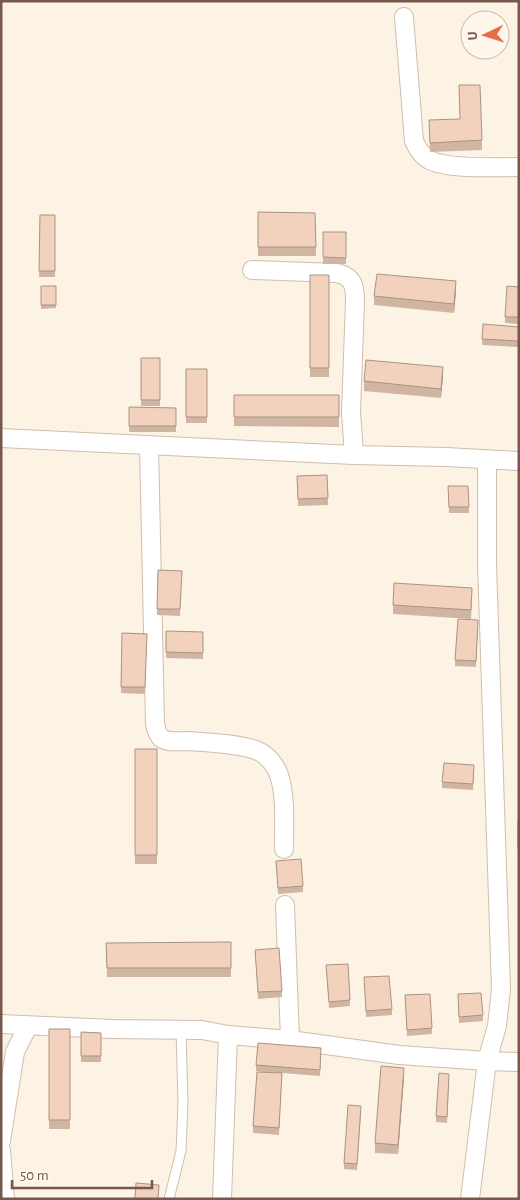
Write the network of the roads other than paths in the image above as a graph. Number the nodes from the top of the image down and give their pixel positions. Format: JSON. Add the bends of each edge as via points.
{"nodes":[{"id":1,"x":404,"y":17,"type":"dead end"},
{"id":2,"x":519,"y":167,"type":"edge"},
{"id":3,"x":252,"y":270,"type":"dead end"},
{"id":4,"x":1,"y":438,"type":"edge"},
{"id":5,"x":149,"y":445,"type":"junction"},
{"id":6,"x":354,"y":455,"type":"junction"},
{"id":7,"x":487,"y":460,"type":"junction"},
{"id":8,"x":519,"y":461,"type":"edge"},
{"id":9,"x":284,"y":849,"type":"dead end"},
{"id":10,"x":285,"y":905,"type":"dead end"},
{"id":11,"x":1,"y":1024,"type":"edge"},
{"id":12,"x":28,"y":1026,"type":"junction"},
{"id":13,"x":181,"y":1030,"type":"junction"},
{"id":14,"x":228,"y":1035,"type":"junction"},
{"id":15,"x":290,"y":1040,"type":"junction"},
{"id":16,"x":487,"y":1061,"type":"junction"},
{"id":17,"x":519,"y":1062,"type":"edge"},
{"id":18,"x":1,"y":1141,"type":"edge"},
{"id":19,"x":1,"y":1150,"type":"edge"},
{"id":20,"x":5,"y":1199,"type":"edge"},
{"id":21,"x":169,"y":1199,"type":"edge"},
{"id":22,"x":222,"y":1199,"type":"edge"},
{"id":23,"x":470,"y":1199,"type":"edge"}],
"edges":[{"from":1,"to":2,"type":"street","via":[[414,141],[419,151],[428,160],[444,165]]},
{"from":3,"to":6,"type":"street","via":[[337,273],[352,281],[355,290],[351,412]]},
{"from":4,"to":5,"type":"street"},
{"from":5,"to":6,"type":"street"},
{"from":5,"to":9,"type":"street","via":[[157,732],[168,740],[260,751],[271,761],[279,775],[283,797]]},
{"from":6,"to":7,"type":"street"},
{"from":7,"to":8,"type":"street"},
{"from":7,"to":16,"type":"street","via":[[501,989],[497,1026]]},
{"from":10,"to":15,"type":"street"},
{"from":11,"to":12,"type":"street"},
{"from":12,"to":13,"type":"street"},
{"from":12,"to":18,"type":"street","via":[[15,1052]]},
{"from":13,"to":14,"type":"street"},
{"from":13,"to":21,"type":"lane","via":[[181,1151]]},
{"from":14,"to":15,"type":"street"},
{"from":14,"to":22,"type":"street"},
{"from":15,"to":16,"type":"street","via":[[399,1055]]},
{"from":16,"to":17,"type":"street"},
{"from":16,"to":23,"type":"street"},
{"from":19,"to":20,"type":"street"}]}
